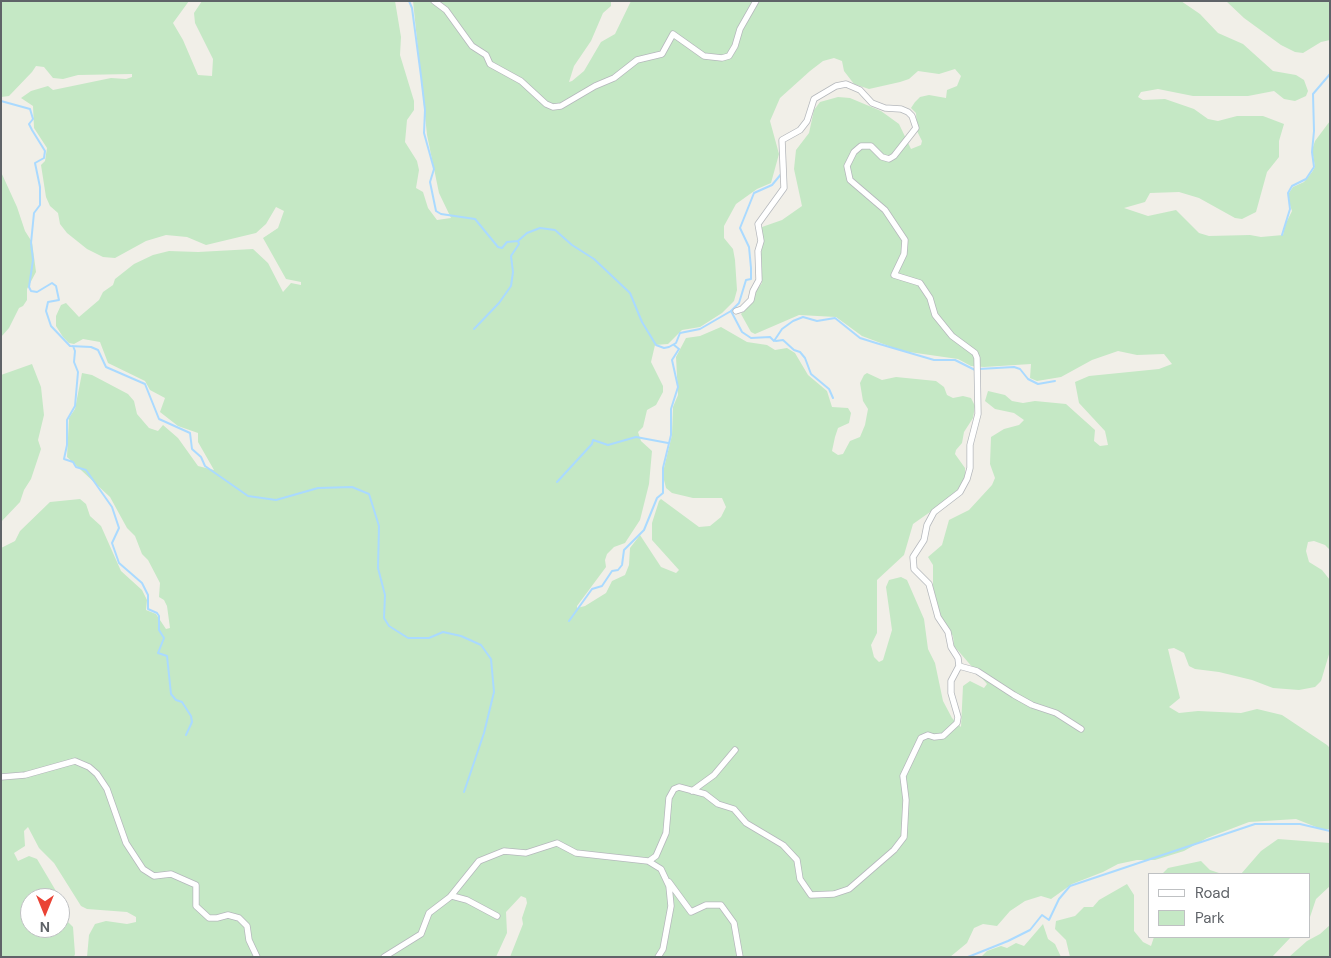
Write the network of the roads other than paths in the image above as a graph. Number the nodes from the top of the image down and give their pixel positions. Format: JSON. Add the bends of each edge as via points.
{"nodes":[{"id":1,"x":434,"y":1,"type":"edge"},
{"id":2,"x":756,"y":1,"type":"edge"},
{"id":3,"x":736,"y":311,"type":"dead end"},
{"id":4,"x":959,"y":666,"type":"junction"},
{"id":5,"x":1081,"y":729,"type":"dead end"},
{"id":6,"x":735,"y":750,"type":"dead end"},
{"id":7,"x":1,"y":777,"type":"edge"},
{"id":8,"x":692,"y":792,"type":"junction"},
{"id":9,"x":649,"y":861,"type":"junction"},
{"id":10,"x":667,"y":880,"type":"junction"},
{"id":11,"x":452,"y":896,"type":"junction"},
{"id":12,"x":497,"y":916,"type":"dead end"},
{"id":13,"x":257,"y":957,"type":"edge"},
{"id":14,"x":384,"y":957,"type":"edge"},
{"id":15,"x":658,"y":957,"type":"edge"},
{"id":16,"x":740,"y":957,"type":"edge"}],
"edges":[{"from":1,"to":2,"type":"street","via":[[441,5],[472,46],[486,55],[490,64],[532,89],[549,106],[558,107],[614,78],[637,60],[662,54],[673,34],[704,56],[729,56]]},
{"from":3,"to":4,"type":"street","via":[[751,300],[759,280],[758,224],[784,188],[782,140],[800,130],[807,121],[814,99],[846,84],[860,90],[872,103],[908,112],[916,128],[894,156],[889,159],[882,157],[871,146],[861,146],[847,166],[850,180],[885,210],[905,240],[904,254],[894,275],[920,283],[930,298],[934,315],[977,358],[978,414],[970,445],[967,479],[960,492],[934,512],[927,524],[924,540],[913,557],[914,569],[929,584],[938,617],[949,636]]},
{"from":4,"to":5,"type":"street","via":[[977,671],[1032,705],[1056,712]]},
{"from":4,"to":8,"type":"street","via":[[951,681],[957,723],[943,736],[922,738],[904,772],[904,837],[894,850],[848,889],[834,894],[811,895],[800,880],[797,860],[789,850],[746,823],[734,809],[718,804],[705,794]]},
{"from":6,"to":8,"type":"street","via":[[714,775]]},
{"from":7,"to":13,"type":"street","via":[[25,775],[75,761],[89,768],[107,790],[126,843],[143,869],[154,876],[171,874],[196,885],[196,906],[209,918],[228,915],[239,918],[247,926]]},
{"from":8,"to":9,"type":"street","via":[[679,787],[672,792],[666,833],[656,856]]},
{"from":9,"to":10,"type":"street","via":[[661,869]]},
{"from":9,"to":11,"type":"street","via":[[576,853],[557,843],[526,853],[504,851],[476,863]]},
{"from":10,"to":15,"type":"street","via":[[670,917]]},
{"from":10,"to":16,"type":"street","via":[[691,912],[706,905],[721,905],[734,923]]},
{"from":11,"to":12,"type":"street"},
{"from":11,"to":14,"type":"street","via":[[429,913],[417,938]]}]}
